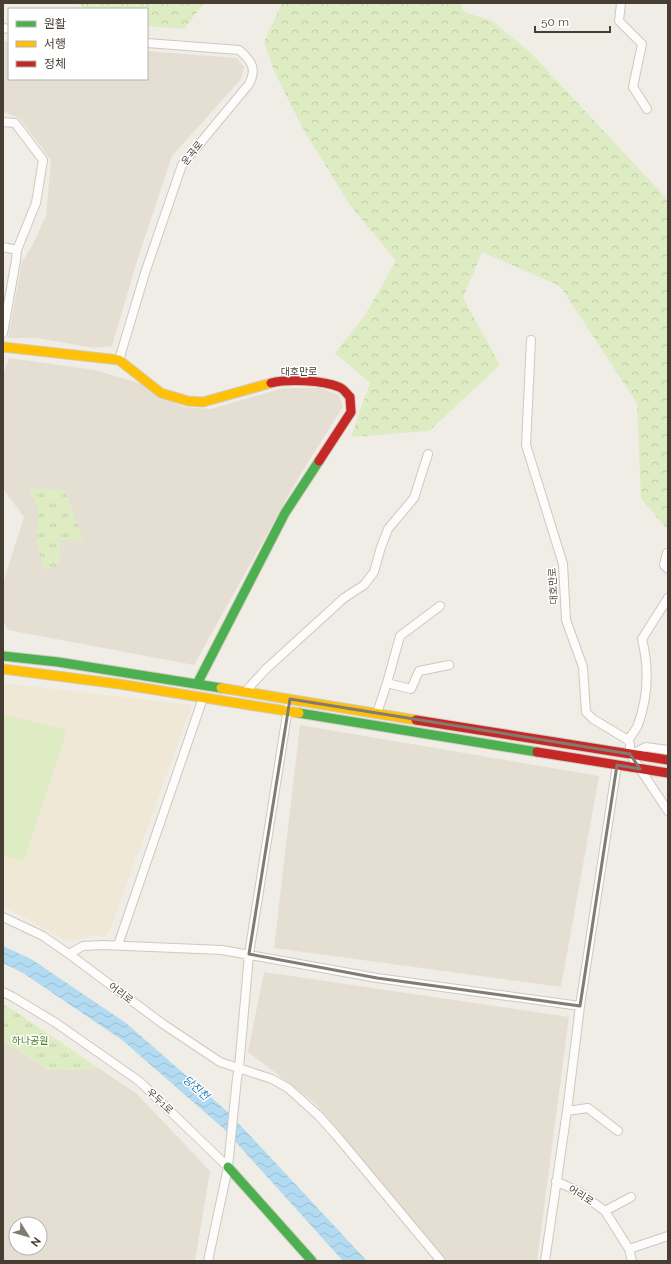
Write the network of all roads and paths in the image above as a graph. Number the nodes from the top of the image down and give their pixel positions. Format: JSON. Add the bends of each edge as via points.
{"nodes":[{"id":1,"x":621,"y":3,"type":"edge"},
{"id":2,"x":148,"y":43,"type":"edge"},
{"id":3,"x":647,"y":108,"type":"dead end"},
{"id":4,"x":3,"y":122,"type":"edge"},
{"id":5,"x":3,"y":247,"type":"edge"},
{"id":6,"x":17,"y":250,"type":"junction"},
{"id":7,"x":3,"y":333,"type":"edge"},
{"id":8,"x":531,"y":340,"type":"dead end"},
{"id":9,"x":3,"y":347,"type":"edge"},
{"id":10,"x":119,"y":360,"type":"junction"},
{"id":11,"x":428,"y":454,"type":"dead end"},
{"id":12,"x":667,"y":553,"type":"edge"},
{"id":13,"x":668,"y":569,"type":"edge"},
{"id":14,"x":668,"y":598,"type":"edge"},
{"id":15,"x":440,"y":606,"type":"dead end"},
{"id":16,"x":3,"y":656,"type":"edge"},
{"id":17,"x":449,"y":665,"type":"dead end"},
{"id":18,"x":3,"y":669,"type":"edge"},
{"id":19,"x":387,"y":682,"type":"junction"},
{"id":20,"x":197,"y":684,"type":"junction"},
{"id":21,"x":245,"y":692,"type":"junction"},
{"id":22,"x":204,"y":698,"type":"junction"},
{"id":23,"x":290,"y":699,"type":"junction"},
{"id":24,"x":288,"y":712,"type":"junction"},
{"id":25,"x":377,"y":713,"type":"junction"},
{"id":26,"x":629,"y":742,"type":"junction"},
{"id":27,"x":646,"y":747,"type":"junction"},
{"id":28,"x":668,"y":750,"type":"edge"},
{"id":29,"x":630,"y":754,"type":"junction"},
{"id":30,"x":668,"y":760,"type":"edge"},
{"id":31,"x":617,"y":765,"type":"junction"},
{"id":32,"x":640,"y":769,"type":"junction"},
{"id":33,"x":668,"y":773,"type":"edge"},
{"id":34,"x":668,"y":811,"type":"edge"},
{"id":35,"x":3,"y":917,"type":"edge"},
{"id":36,"x":118,"y":945,"type":"junction"},
{"id":37,"x":69,"y":954,"type":"junction"},
{"id":38,"x":249,"y":954,"type":"junction"},
{"id":39,"x":3,"y":992,"type":"edge"},
{"id":40,"x":580,"y":1006,"type":"junction"},
{"id":41,"x":239,"y":1068,"type":"junction"},
{"id":42,"x":567,"y":1111,"type":"junction"},
{"id":43,"x":618,"y":1131,"type":"dead end"},
{"id":44,"x":228,"y":1166,"type":"junction"},
{"id":45,"x":556,"y":1181,"type":"junction"},
{"id":46,"x":631,"y":1197,"type":"dead end"},
{"id":47,"x":605,"y":1211,"type":"junction"},
{"id":48,"x":668,"y":1236,"type":"edge"},
{"id":49,"x":629,"y":1249,"type":"junction"},
{"id":50,"x":208,"y":1261,"type":"edge"},
{"id":51,"x":312,"y":1261,"type":"edge"},
{"id":52,"x":441,"y":1261,"type":"edge"},
{"id":53,"x":544,"y":1261,"type":"edge"},
{"id":54,"x":632,"y":1261,"type":"edge"}],
"edges":[{"from":1,"to":3,"type":"street","via":[[619,21],[642,44],[633,87]]},
{"from":2,"to":10,"type":"street","name":"운곡로","via":[[239,50],[253,67],[253,76],[182,165],[145,273]]},
{"from":4,"to":6,"type":"street","via":[[15,123],[43,160],[36,203]]},
{"from":5,"to":6,"type":"street"},
{"from":6,"to":7,"type":"street"},
{"from":8,"to":26,"type":"street","name":"대호만로","via":[[526,445],[563,564],[566,620],[583,667],[586,712]]},
{"from":9,"to":10,"type":"main road"},
{"from":10,"to":20,"type":"main road","name":"대호만로","via":[[161,393],[188,401],[203,402],[279,381],[319,382],[340,387],[350,397],[351,412],[285,513]]},
{"from":11,"to":21,"type":"street","via":[[414,498],[388,529],[374,572],[364,585],[344,598],[266,669]]},
{"from":12,"to":13,"type":"street","via":[[664,565]]},
{"from":14,"to":26,"type":"street","via":[[642,639],[647,688],[638,726]]},
{"from":15,"to":19,"type":"street","via":[[400,636]]},
{"from":16,"to":20,"type":"main road"},
{"from":17,"to":19,"type":"street","via":[[419,671],[411,689]]},
{"from":18,"to":22,"type":"main road"},
{"from":19,"to":25,"type":"street"},
{"from":20,"to":21,"type":"main road"},
{"from":21,"to":23,"type":"main road"},
{"from":22,"to":24,"type":"main road"},
{"from":22,"to":36,"type":"street"},
{"from":23,"to":24,"type":"street"},
{"from":23,"to":25,"type":"main road"},
{"from":24,"to":31,"type":"main road"},
{"from":24,"to":38,"type":"street"},
{"from":25,"to":29,"type":"main road"},
{"from":26,"to":27,"type":"street"},
{"from":26,"to":29,"type":"street"},
{"from":27,"to":28,"type":"street"},
{"from":27,"to":29,"type":"street"},
{"from":29,"to":30,"type":"main road"},
{"from":29,"to":32,"type":"street"},
{"from":31,"to":32,"type":"main road"},
{"from":31,"to":40,"type":"street"},
{"from":32,"to":33,"type":"main road"},
{"from":32,"to":34,"type":"street"},
{"from":35,"to":37,"type":"street","name":"어리로","via":[[43,936]]},
{"from":36,"to":37,"type":"street","via":[[83,946]]},
{"from":36,"to":38,"type":"street","via":[[222,950]]},
{"from":37,"to":41,"type":"street","name":"어리로","via":[[169,1029],[220,1062]]},
{"from":38,"to":40,"type":"street","via":[[377,978]]},
{"from":38,"to":41,"type":"street"},
{"from":39,"to":44,"type":"street","name":"우두1로","via":[[56,1023],[139,1081]]},
{"from":40,"to":42,"type":"street"},
{"from":41,"to":44,"type":"street"},
{"from":41,"to":52,"type":"street","name":"어리로","via":[[272,1079],[288,1088],[319,1116]]},
{"from":42,"to":43,"type":"street","via":[[588,1108]]},
{"from":42,"to":45,"type":"street"},
{"from":44,"to":50,"type":"street"},
{"from":44,"to":51,"type":"main road"},
{"from":45,"to":47,"type":"street","name":"어리로","via":[[579,1192]]},
{"from":45,"to":53,"type":"street"},
{"from":46,"to":47,"type":"street"},
{"from":47,"to":49,"type":"street","name":"어리로"},
{"from":48,"to":49,"type":"street"},
{"from":49,"to":54,"type":"street","name":"어리로"}]}
